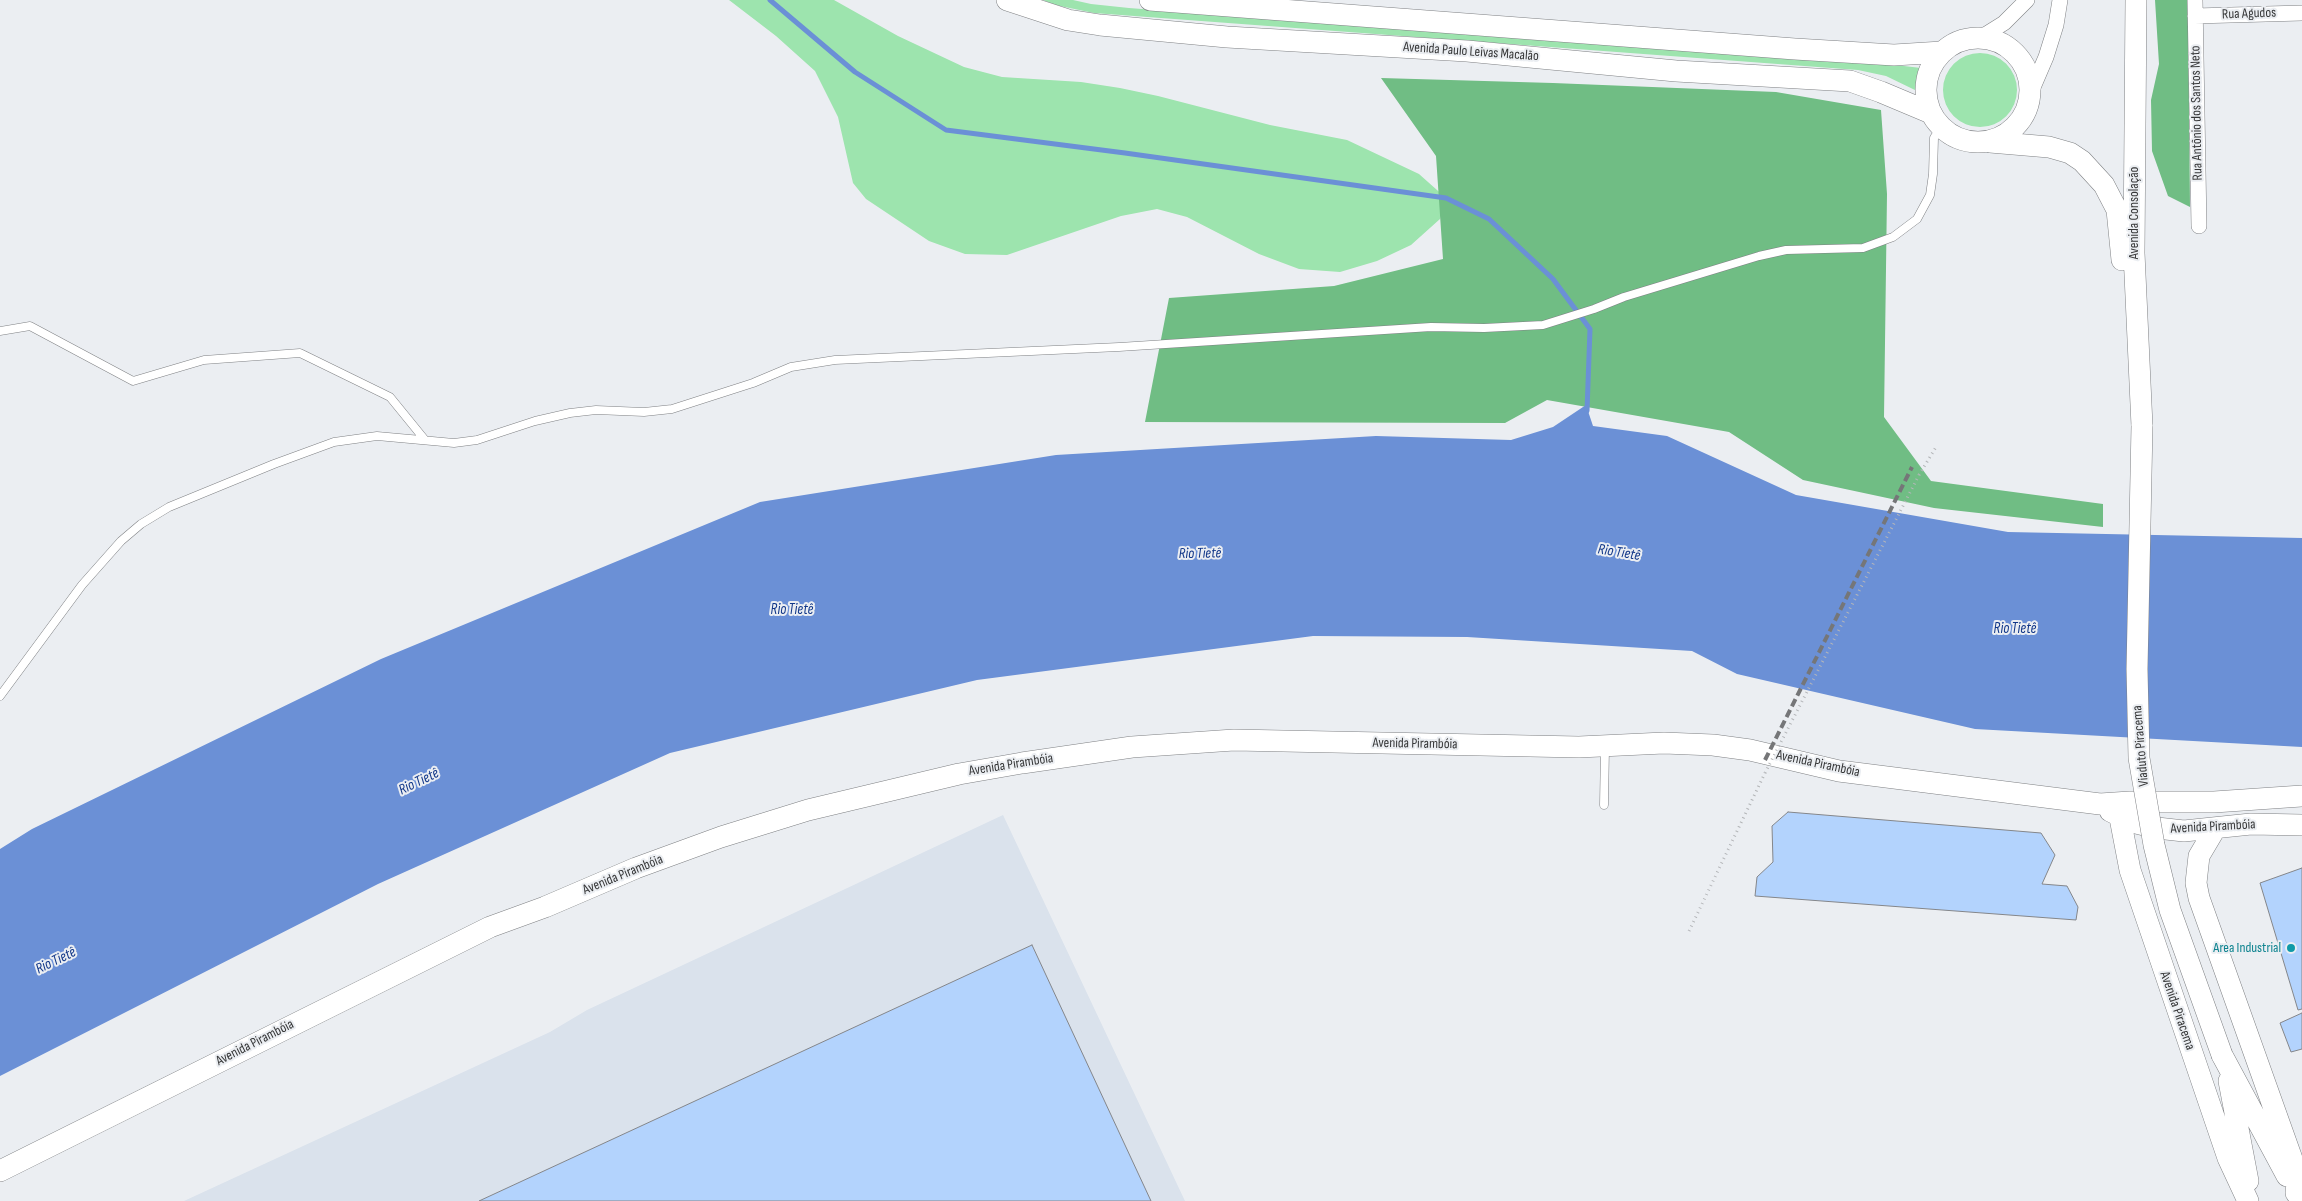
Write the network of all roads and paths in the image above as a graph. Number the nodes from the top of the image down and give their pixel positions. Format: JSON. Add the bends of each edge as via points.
{"nodes":[{"id":1,"x":1007,"y":0,"type":"edge"},
{"id":2,"x":1150,"y":0,"type":"edge"},
{"id":3,"x":2028,"y":0,"type":"edge"},
{"id":4,"x":2060,"y":0,"type":"edge"},
{"id":5,"x":2136,"y":0,"type":"edge"},
{"id":6,"x":2195,"y":0,"type":"edge"},
{"id":7,"x":2302,"y":13,"type":"edge"},
{"id":8,"x":2195,"y":16,"type":"junction"},
{"id":9,"x":1980,"y":38,"type":"junction"},
{"id":10,"x":1942,"y":52,"type":"junction"},
{"id":11,"x":2031,"y":92,"type":"junction"},
{"id":12,"x":1936,"y":120,"type":"junction"},
{"id":13,"x":1987,"y":142,"type":"junction"},
{"id":14,"x":2199,"y":226,"type":"dead end"},
{"id":15,"x":2136,"y":292,"type":"junction"},
{"id":16,"x":0,"y":332,"type":"edge"},
{"id":17,"x":2142,"y":426,"type":"joint"},
{"id":18,"x":425,"y":440,"type":"junction"},
{"id":19,"x":1936,"y":447,"type":"dead end"},
{"id":20,"x":0,"y":696,"type":"edge"},
{"id":21,"x":1605,"y":746,"type":"junction"},
{"id":22,"x":2302,"y":796,"type":"edge"},
{"id":23,"x":1604,"y":805,"type":"dead end"},
{"id":24,"x":2125,"y":810,"type":"junction"},
{"id":25,"x":2302,"y":825,"type":"edge"},
{"id":26,"x":2215,"y":829,"type":"junction"},
{"id":27,"x":1689,"y":931,"type":"dead end"},
{"id":28,"x":2225,"y":1060,"type":"junction"},
{"id":29,"x":0,"y":1171,"type":"edge"},
{"id":30,"x":2299,"y":1197,"type":"edge"},
{"id":31,"x":2248,"y":1201,"type":"edge"},
{"id":32,"x":2252,"y":1201,"type":"edge"}],
"edges":[{"from":1,"to":12,"type":"main road","name":"Avenida Paulo Leivas Macalão","via":[[1068,20],[1100,25],[1227,37],[1467,51],[1676,70],[1850,81],[1881,92]]},
{"from":2,"to":10,"type":"main road","name":"Avenida Paulo Leivas Macalão","via":[[1785,48],[1894,55]]},
{"from":3,"to":9,"type":"street","via":[[2004,23]]},
{"from":4,"to":11,"type":"street","via":[[2051,41]]},
{"from":5,"to":15,"type":"main road","name":"Avenida Consolação"},
{"from":6,"to":8,"type":"street","name":"Rua Antônio dos Santos Neto"},
{"from":7,"to":8,"type":"street","name":"Rua Agudos"},
{"from":8,"to":14,"type":"street","name":"Rua Antônio dos Santos Neto"},
{"from":9,"to":10,"type":"main road","via":[[1966,39]]},
{"from":9,"to":11,"type":"main road","via":[[2000,42],[2017,54],[2028,72]]},
{"from":10,"to":12,"type":"main road","via":[[1927,81],[1926,98]]},
{"from":11,"to":13,"type":"main road","via":[[2027,110],[2018,125],[2004,136]]},
{"from":12,"to":13,"type":"main road","via":[[1954,137],[1970,142]]},
{"from":12,"to":18,"type":"lane","via":[[1930,195],[1917,219],[1893,237],[1863,248],[1786,250],[1758,256],[1543,324],[1431,327],[1119,347],[835,360],[791,367],[672,409],[570,413],[535,420],[477,440],[454,443]]},
{"from":13,"to":15,"type":"main road","via":[[2049,147],[2070,153],[2082,161],[2104,185],[2117,210],[2123,274]]},
{"from":15,"to":17,"type":"main road","name":"Avenida Consolação"},
{"from":16,"to":18,"type":"lane","via":[[30,326],[133,381],[204,360],[300,353],[390,397]]},
{"from":17,"to":28,"type":"main road","name":"Viaduto Piracema","bridge":true,"via":[[2137,660],[2139,758],[2154,845],[2170,910]]},
{"from":18,"to":20,"type":"lane","via":[[377,436],[334,442],[169,507],[141,524],[107,556]]},
{"from":19,"to":27,"type":"path","bridge":true,"via":[[1919,474],[1765,773]]},
{"from":21,"to":23,"type":"lane"},
{"from":21,"to":24,"type":"main road","name":"Avenida Pirambóia","via":[[1713,745],[1750,750],[1839,771],[2100,804]]},
{"from":21,"to":29,"type":"main road","name":"Avenida Pirambóia","via":[[1234,740],[1132,747],[959,774],[808,810],[636,868],[490,927]]},
{"from":22,"to":24,"type":"main road","name":"Avenida Pirambóia"},
{"from":24,"to":26,"type":"main road","name":"Avenida Pirambóia","via":[[2157,828],[2184,831]]},
{"from":24,"to":31,"type":"main road","name":"Avenida Piracema","via":[[2130,870],[2226,1152]]},
{"from":25,"to":26,"type":"main road","name":"Avenida Pirambóia","via":[[2251,824]]},
{"from":26,"to":30,"type":"main road","via":[[2199,856],[2196,883],[2199,898],[2297,1173]]},
{"from":28,"to":30,"type":"main road"},
{"from":28,"to":32,"type":"main road"}]}
